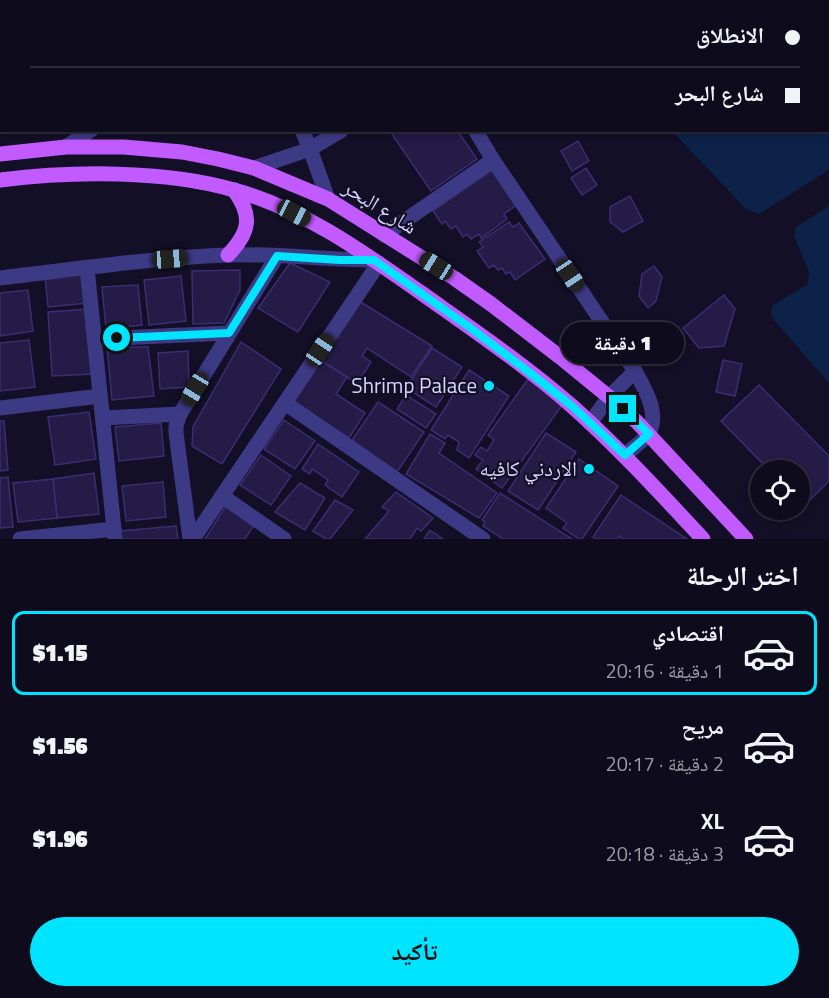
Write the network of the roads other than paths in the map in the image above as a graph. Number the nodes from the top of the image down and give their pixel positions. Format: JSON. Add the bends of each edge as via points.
{"nodes":[{"id":1,"x":88,"y":132,"type":"edge"},
{"id":2,"x":303,"y":132,"type":"edge"},
{"id":3,"x":339,"y":132,"type":"edge"},
{"id":4,"x":476,"y":132,"type":"edge"},
{"id":5,"x":66,"y":147,"type":"junction"},
{"id":6,"x":310,"y":149,"type":"junction"},
{"id":7,"x":0,"y":154,"type":"edge"},
{"id":8,"x":494,"y":160,"type":"junction"},
{"id":9,"x":254,"y":168,"type":"junction"},
{"id":10,"x":0,"y":180,"type":"edge"},
{"id":11,"x":234,"y":190,"type":"junction"},
{"id":12,"x":328,"y":199,"type":"junction"},
{"id":13,"x":384,"y":235,"type":"junction"},
{"id":14,"x":228,"y":255,"type":"junction"},
{"id":15,"x":277,"y":256,"type":"junction"},
{"id":16,"x":376,"y":261,"type":"junction"},
{"id":17,"x":87,"y":268,"type":"junction"},
{"id":18,"x":0,"y":278,"type":"edge"},
{"id":19,"x":229,"y":333,"type":"junction"},
{"id":20,"x":94,"y":339,"type":"junction"},
{"id":21,"x":635,"y":371,"type":"junction"},
{"id":22,"x":100,"y":396,"type":"junction"},
{"id":23,"x":609,"y":397,"type":"junction"},
{"id":24,"x":285,"y":403,"type":"junction"},
{"id":25,"x":0,"y":408,"type":"edge"},
{"id":26,"x":180,"y":414,"type":"junction"},
{"id":27,"x":103,"y":418,"type":"junction"},
{"id":28,"x":590,"y":423,"type":"junction"},
{"id":29,"x":649,"y":434,"type":"junction"},
{"id":30,"x":625,"y":455,"type":"junction"},
{"id":31,"x":222,"y":496,"type":"junction"},
{"id":32,"x":115,"y":534,"type":"edge"},
{"id":33,"x":21,"y":539,"type":"edge"},
{"id":34,"x":192,"y":539,"type":"edge"},
{"id":35,"x":284,"y":539,"type":"edge"},
{"id":36,"x":483,"y":539,"type":"edge"},
{"id":37,"x":703,"y":539,"type":"edge"},
{"id":38,"x":746,"y":539,"type":"edge"}],
"edges":[{"from":1,"to":5,"type":"street"},
{"from":2,"to":6,"type":"street"},
{"from":3,"to":6,"type":"street"},
{"from":4,"to":8,"type":"street"},
{"from":5,"to":7,"type":"main road","name":"شارع البحر"},
{"from":5,"to":9,"type":"main road","name":"شارع البحر","via":[[182,152]]},
{"from":6,"to":9,"type":"street"},
{"from":6,"to":12,"type":"street"},
{"from":8,"to":13,"type":"street"},
{"from":8,"to":21,"type":"street"},
{"from":9,"to":12,"type":"main road","name":"شارع البحر"},
{"from":10,"to":11,"type":"main road","via":[[125,175]]},
{"from":11,"to":14,"type":"main road","via":[[247,216],[242,238]]},
{"from":11,"to":16,"type":"main road","via":[[294,213]]},
{"from":12,"to":13,"type":"main road","name":"شارع البحر"},
{"from":13,"to":23,"type":"main road","name":"شارع البحر","via":[[491,304]]},
{"from":14,"to":15,"type":"street"},
{"from":14,"to":17,"type":"street"},
{"from":15,"to":16,"type":"street"},
{"from":15,"to":19,"type":"street"},
{"from":16,"to":24,"type":"street"},
{"from":16,"to":28,"type":"main road","via":[[511,358]]},
{"from":17,"to":18,"type":"street"},
{"from":17,"to":20,"type":"street"},
{"from":19,"to":20,"type":"street"},
{"from":19,"to":26,"type":"street"},
{"from":20,"to":22,"type":"street"},
{"from":21,"to":23,"type":"street"},
{"from":21,"to":29,"type":"street","via":[[651,406]]},
{"from":22,"to":25,"type":"street"},
{"from":22,"to":27,"type":"street"},
{"from":23,"to":28,"type":"street"},
{"from":23,"to":29,"type":"main road","name":"شارع البحر"},
{"from":24,"to":31,"type":"street"},
{"from":24,"to":36,"type":"street"},
{"from":26,"to":27,"type":"street"},
{"from":26,"to":34,"type":"street","via":[[176,433]]},
{"from":27,"to":32,"type":"street"},
{"from":28,"to":30,"type":"main road"},
{"from":29,"to":30,"type":"street"},
{"from":29,"to":38,"type":"main road","name":"شارع البحر"},
{"from":30,"to":37,"type":"main road"},
{"from":31,"to":34,"type":"street"},
{"from":31,"to":35,"type":"street"},
{"from":32,"to":33,"type":"street"}]}
